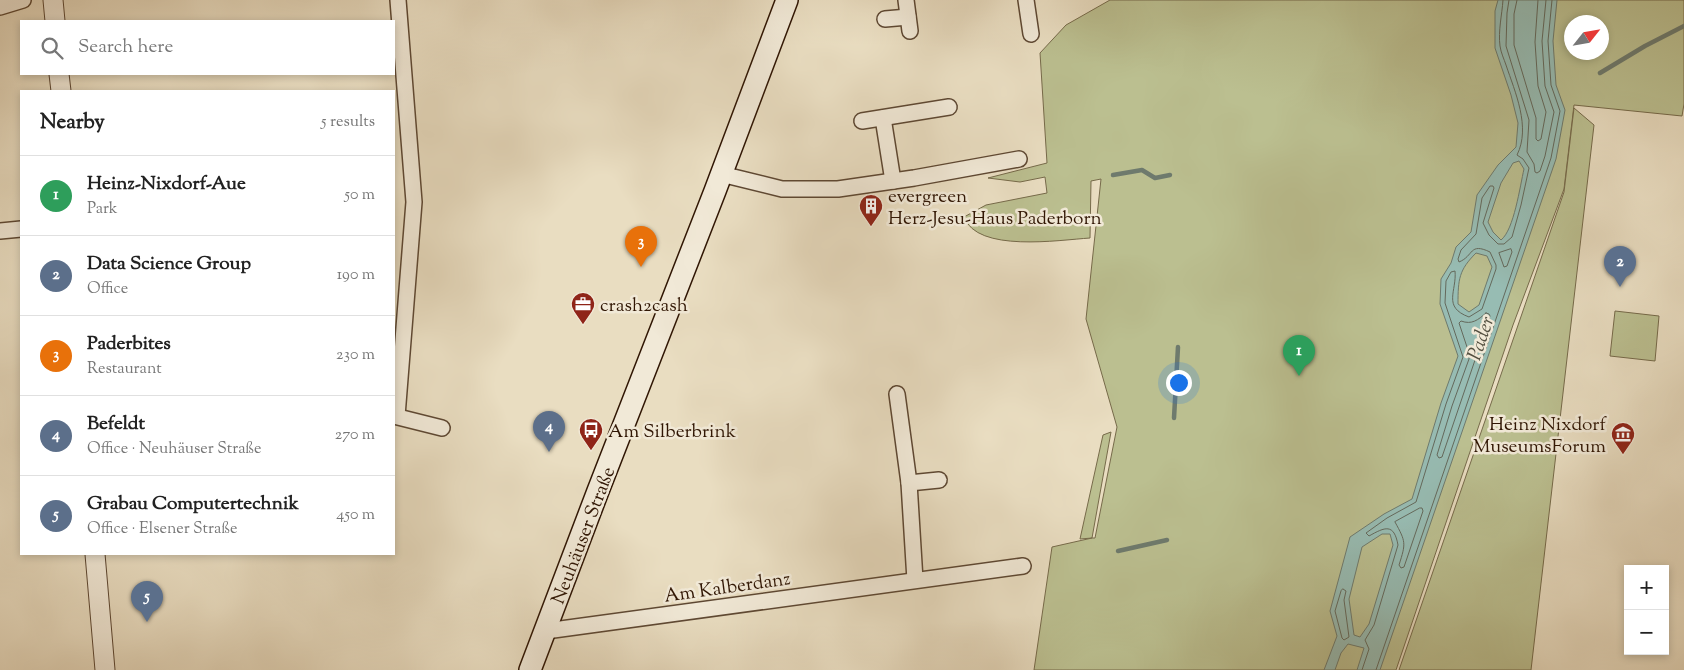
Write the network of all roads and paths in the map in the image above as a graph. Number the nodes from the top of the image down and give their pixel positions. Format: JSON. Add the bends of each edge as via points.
{"nodes":[{"id":1,"x":23,"y":0,"type":"edge"},
{"id":2,"x":53,"y":0,"type":"edge"},
{"id":3,"x":398,"y":0,"type":"edge"},
{"id":4,"x":787,"y":0,"type":"edge"},
{"id":5,"x":906,"y":0,"type":"edge"},
{"id":6,"x":1026,"y":0,"type":"edge"},
{"id":7,"x":0,"y":7,"type":"edge"},
{"id":8,"x":885,"y":19,"type":"dead end"},
{"id":9,"x":55,"y":20,"type":"edge"},
{"id":10,"x":1031,"y":34,"type":"dead end"},
{"id":11,"x":59,"y":75,"type":"edge"},
{"id":12,"x":61,"y":90,"type":"edge"},
{"id":13,"x":949,"y":107,"type":"dead end"},
{"id":14,"x":883,"y":118,"type":"junction"},
{"id":15,"x":862,"y":122,"type":"dead end"},
{"id":16,"x":1019,"y":159,"type":"dead end"},
{"id":17,"x":721,"y":174,"type":"junction"},
{"id":18,"x":893,"y":181,"type":"junction"},
{"id":19,"x":20,"y":229,"type":"edge"},
{"id":20,"x":0,"y":231,"type":"edge"},
{"id":21,"x":896,"y":394,"type":"dead end"},
{"id":22,"x":395,"y":416,"type":"edge"},
{"id":23,"x":442,"y":428,"type":"dead end"},
{"id":24,"x":938,"y":480,"type":"dead end"},
{"id":25,"x":909,"y":483,"type":"junction"},
{"id":26,"x":95,"y":555,"type":"edge"},
{"id":27,"x":1023,"y":566,"type":"dead end"},
{"id":28,"x":915,"y":580,"type":"junction"},
{"id":29,"x":546,"y":631,"type":"junction"},
{"id":30,"x":105,"y":670,"type":"edge"},
{"id":31,"x":530,"y":670,"type":"edge"}],
"edges":[{"from":1,"to":7,"type":"street"},
{"from":2,"to":9,"type":"street"},
{"from":3,"to":22,"type":"street","via":[[414,202]]},
{"from":4,"to":17,"type":"main road","name":"Neuhäuser Straße"},
{"from":5,"to":8,"type":"street","via":[[909,24]]},
{"from":6,"to":10,"type":"street"},
{"from":11,"to":12,"type":"street"},
{"from":13,"to":14,"type":"street"},
{"from":14,"to":15,"type":"street"},
{"from":14,"to":18,"type":"street"},
{"from":16,"to":18,"type":"street"},
{"from":17,"to":18,"type":"street","via":[[782,188],[838,189]]},
{"from":17,"to":29,"type":"main road","name":"Neuhäuser Straße"},
{"from":19,"to":20,"type":"street"},
{"from":21,"to":25,"type":"street"},
{"from":22,"to":23,"type":"street"},
{"from":24,"to":25,"type":"street"},
{"from":25,"to":28,"type":"street"},
{"from":26,"to":30,"type":"street"},
{"from":27,"to":28,"type":"street","name":"Am Kalberdanz"},
{"from":28,"to":29,"type":"street","name":"Am Kalberdanz"},
{"from":29,"to":31,"type":"main road","name":"Neuhäuser Straße"}]}
